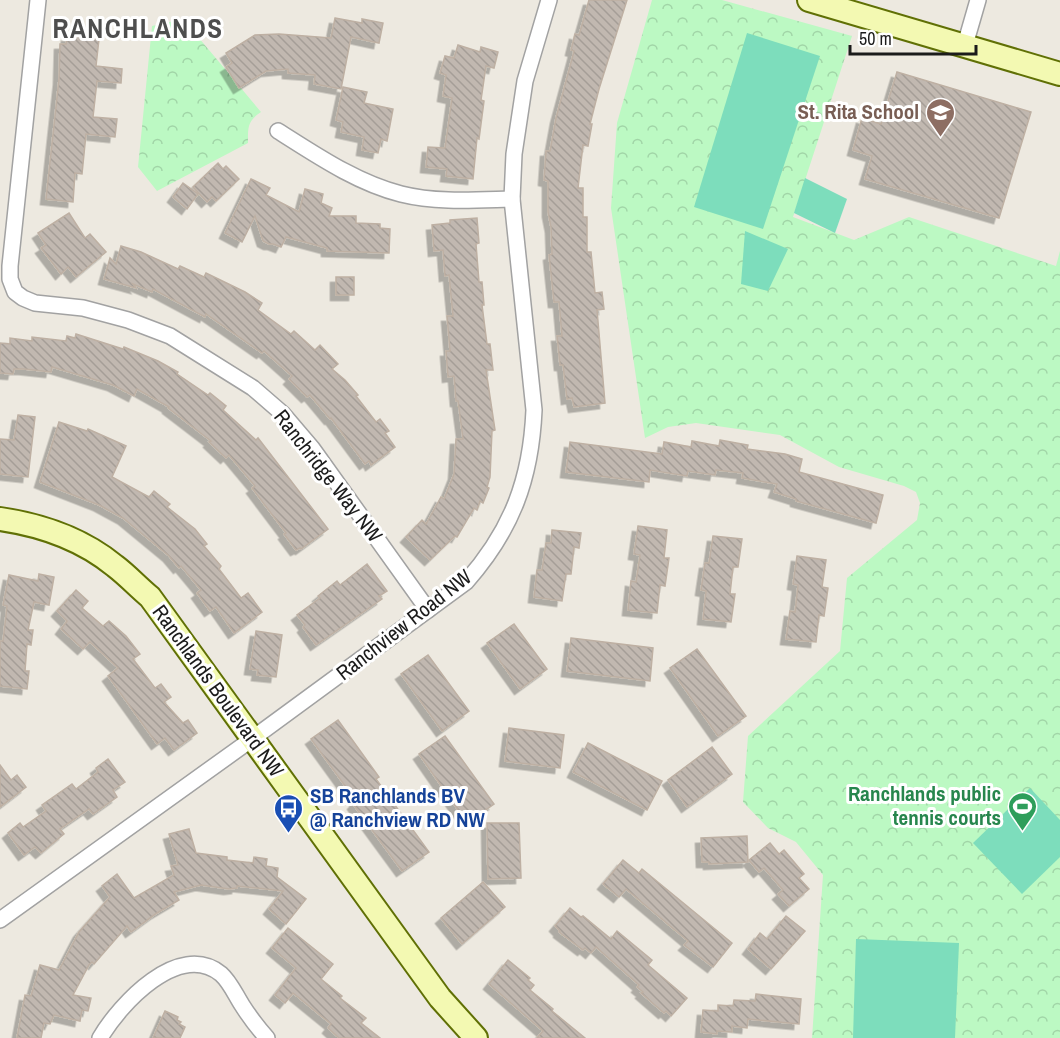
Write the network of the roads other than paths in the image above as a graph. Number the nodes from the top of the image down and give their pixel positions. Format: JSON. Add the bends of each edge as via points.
{"nodes":[{"id":1,"x":38,"y":0,"type":"edge"},
{"id":2,"x":549,"y":0,"type":"edge"},
{"id":3,"x":809,"y":0,"type":"edge"},
{"id":4,"x":978,"y":0,"type":"edge"},
{"id":5,"x":965,"y":45,"type":"junction"},
{"id":6,"x":1060,"y":74,"type":"edge"},
{"id":7,"x":278,"y":131,"type":"dead end"},
{"id":8,"x":512,"y":199,"type":"junction"},
{"id":9,"x":0,"y":519,"type":"edge"},
{"id":10,"x":428,"y":610,"type":"junction"},
{"id":11,"x":252,"y":739,"type":"junction"},
{"id":12,"x":0,"y":920,"type":"edge"},
{"id":13,"x":100,"y":1038,"type":"edge"},
{"id":14,"x":267,"y":1038,"type":"edge"},
{"id":15,"x":476,"y":1038,"type":"edge"}],
"edges":[{"from":1,"to":10,"type":"street","name":"Ranchridge Way NW","via":[[10,266],[15,292],[35,303],[83,308],[170,336],[253,388],[283,414],[312,448]]},
{"from":2,"to":8,"type":"street","name":"Ranchview Road NW","via":[[525,81]]},
{"from":3,"to":5,"type":"street"},
{"from":4,"to":5,"type":"street"},
{"from":5,"to":6,"type":"street"},
{"from":7,"to":8,"type":"street","via":[[361,179],[400,194],[431,199]]},
{"from":8,"to":10,"type":"street","name":"Ranchview Road NW","via":[[534,410],[531,452],[521,494],[492,549],[466,582]]},
{"from":9,"to":11,"type":"street","name":"Ranchlands Boulevard NW","via":[[43,528],[115,565],[150,597]]},
{"from":10,"to":11,"type":"street","name":"Ranchview Road NW"},
{"from":11,"to":12,"type":"street","name":"Ranchview Road NW"},
{"from":11,"to":15,"type":"street","name":"Ranchlands Boulevard NW","via":[[440,998]]},
{"from":13,"to":14,"type":"street","via":[[129,999],[173,968],[192,964],[203,964],[223,976]]}]}
